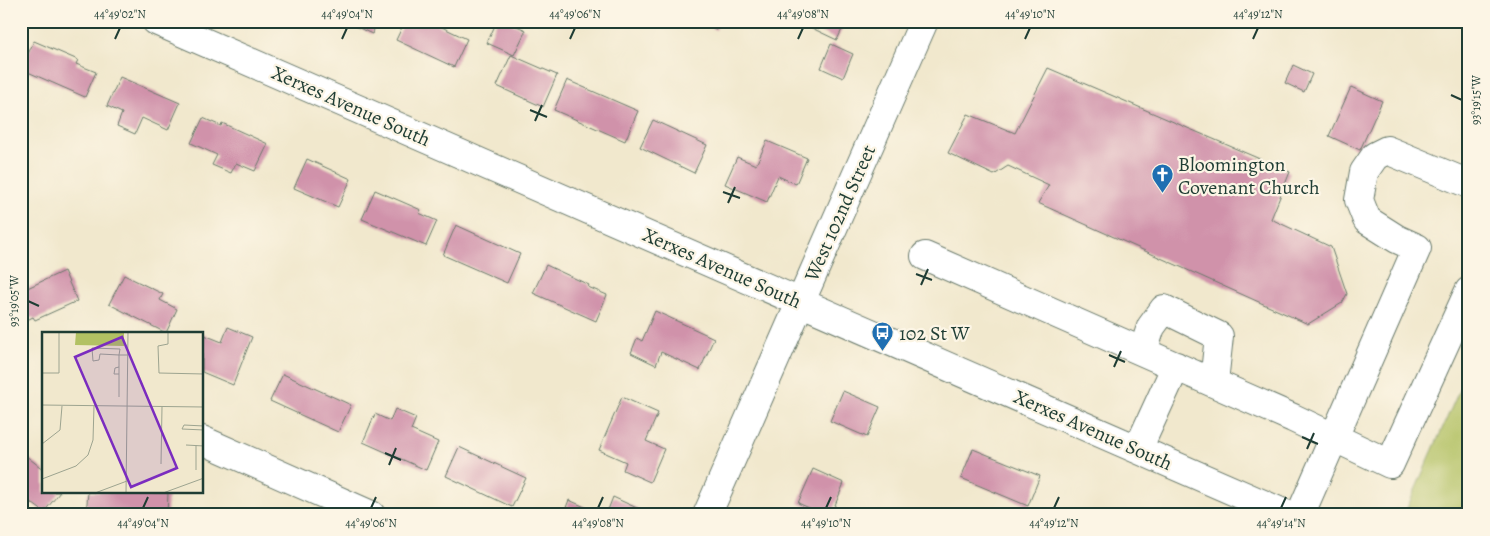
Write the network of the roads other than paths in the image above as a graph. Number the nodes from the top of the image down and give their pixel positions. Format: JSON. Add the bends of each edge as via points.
{"nodes":[{"id":1,"x":156,"y":21,"type":"edge"},
{"id":2,"x":924,"y":21,"type":"edge"},
{"id":3,"x":1469,"y":184,"type":"edge"},
{"id":4,"x":926,"y":256,"type":"dead end"},
{"id":5,"x":1469,"y":291,"type":"edge"},
{"id":6,"x":800,"y":302,"type":"junction"},
{"id":7,"x":1143,"y":351,"type":"junction"},
{"id":8,"x":1176,"y":366,"type":"junction"},
{"id":9,"x":1214,"y":382,"type":"junction"},
{"id":10,"x":1334,"y":438,"type":"junction"},
{"id":11,"x":204,"y":441,"type":"edge"},
{"id":12,"x":1138,"y":449,"type":"junction"},
{"id":13,"x":371,"y":515,"type":"edge"},
{"id":14,"x":707,"y":515,"type":"edge"},
{"id":15,"x":1288,"y":515,"type":"edge"},
{"id":16,"x":1300,"y":515,"type":"edge"}],
"edges":[{"from":1,"to":6,"type":"street","name":"Xerxes Avenue South"},
{"from":2,"to":6,"type":"street","name":"West 102nd Street"},
{"from":3,"to":10,"type":"street","via":[[1387,150],[1375,156],[1364,172],[1359,200],[1367,220],[1417,248]]},
{"from":4,"to":7,"type":"street"},
{"from":5,"to":10,"type":"street","via":[[1390,464]]},
{"from":6,"to":12,"type":"street","name":"Xerxes Avenue South"},
{"from":6,"to":14,"type":"street","name":"West 102nd Street"},
{"from":7,"to":8,"type":"street"},
{"from":7,"to":9,"type":"street","via":[[1151,327],[1164,309],[1219,336]]},
{"from":8,"to":9,"type":"street"},
{"from":8,"to":12,"type":"street"},
{"from":9,"to":10,"type":"street"},
{"from":10,"to":16,"type":"street"},
{"from":11,"to":13,"type":"street"},
{"from":12,"to":15,"type":"street","name":"Xerxes Avenue South"}]}
